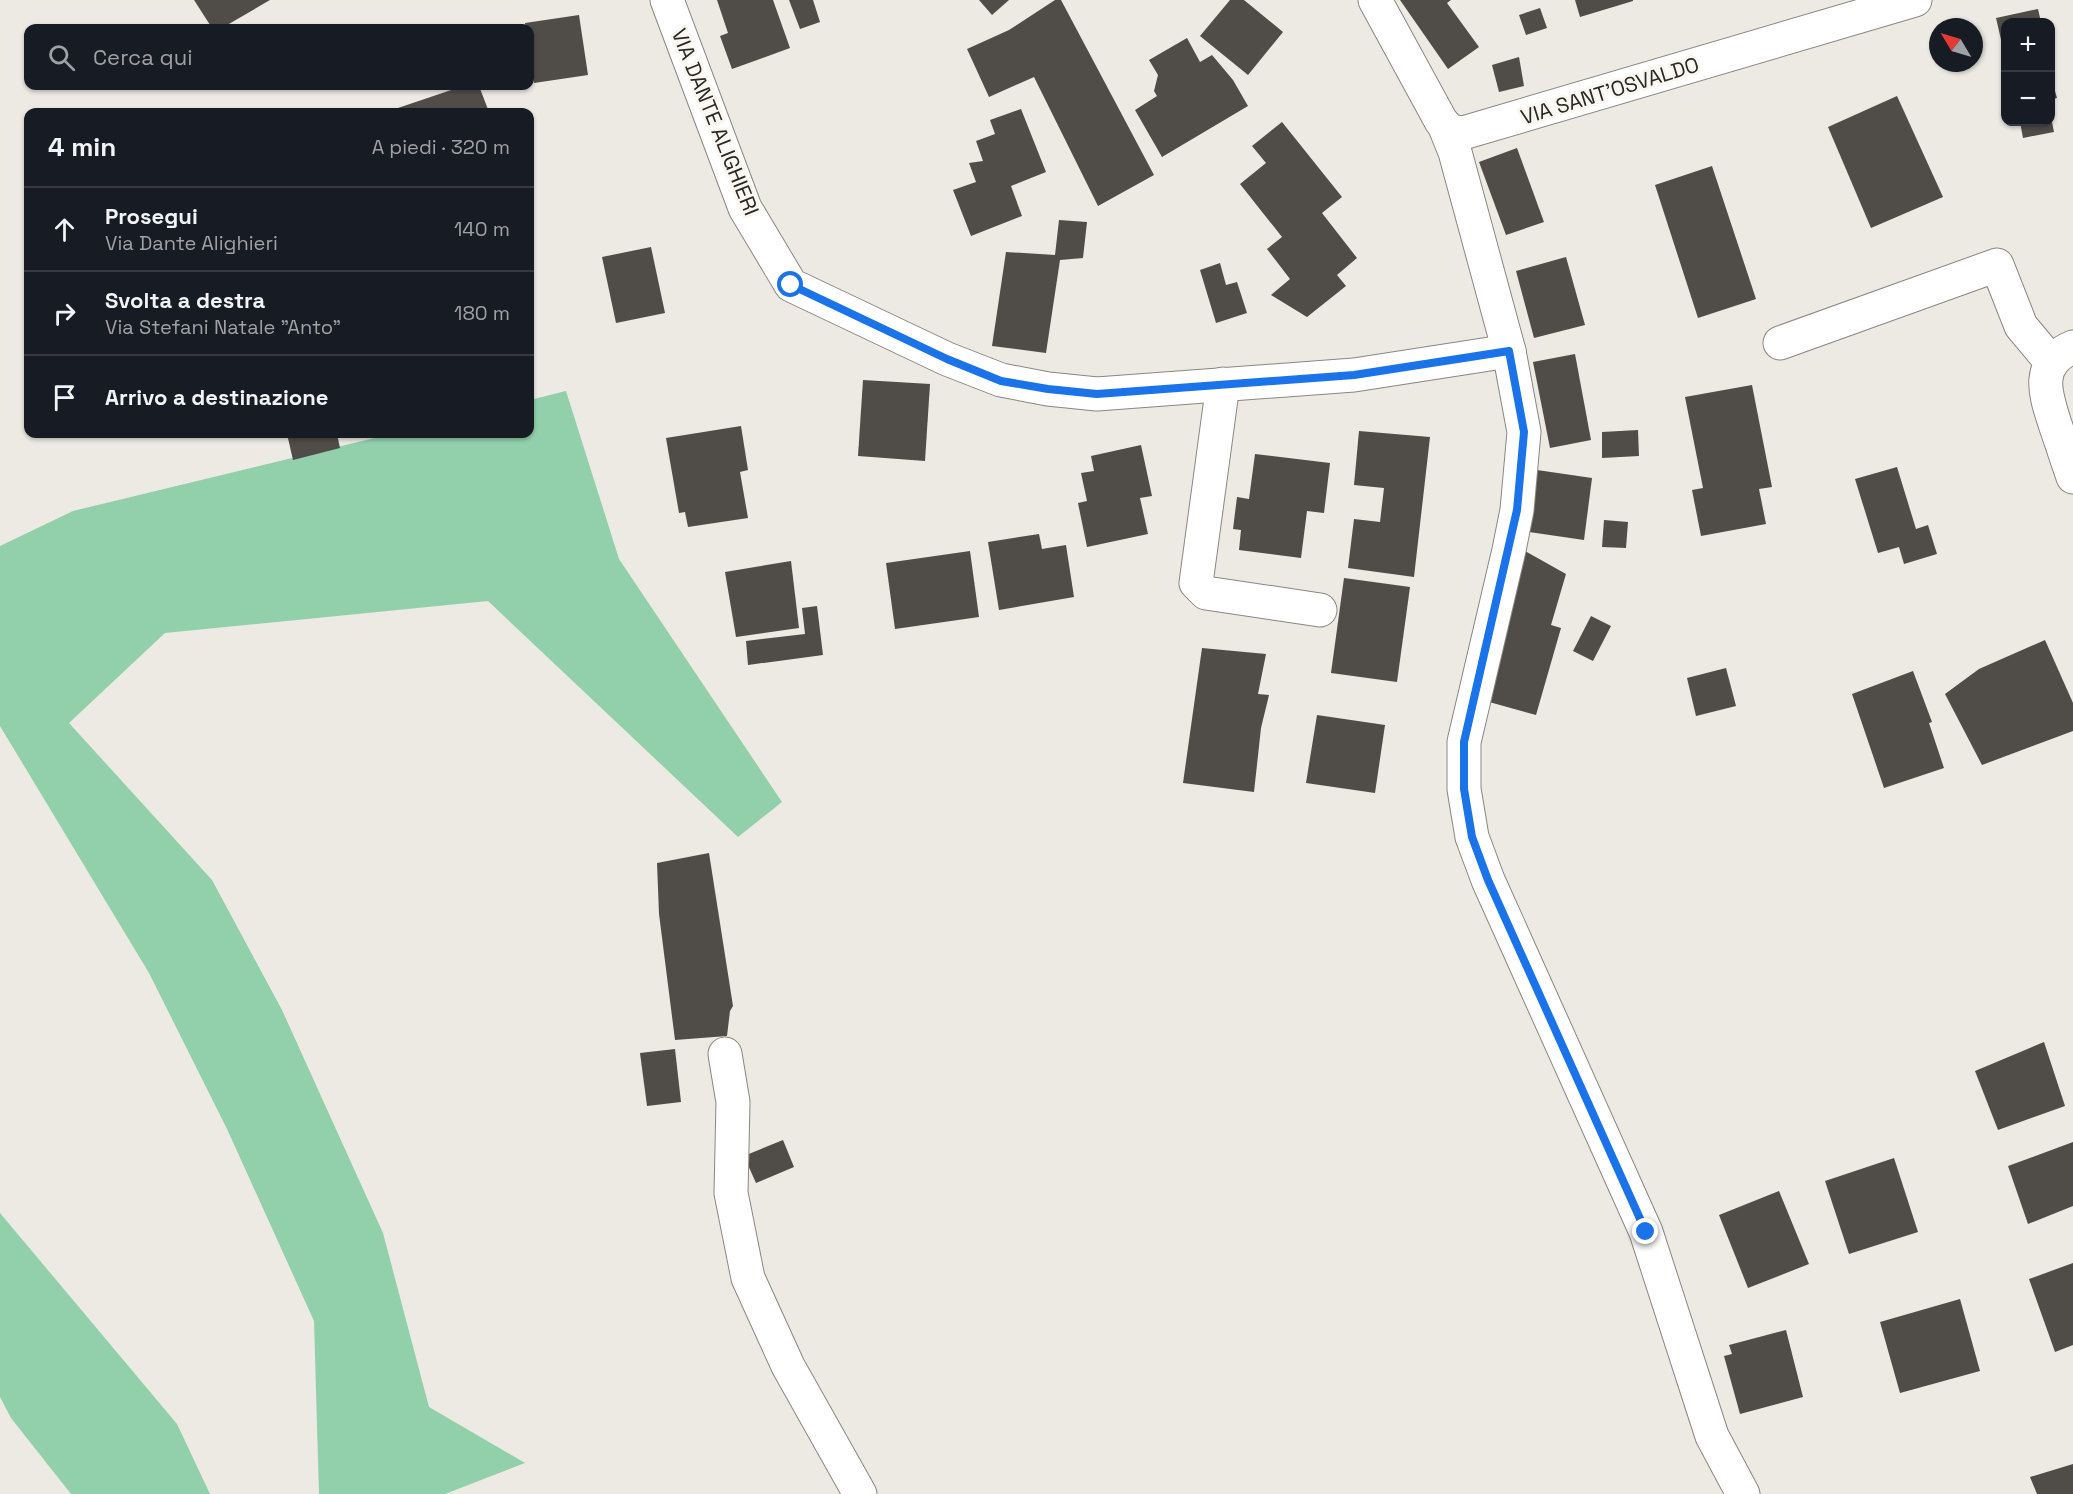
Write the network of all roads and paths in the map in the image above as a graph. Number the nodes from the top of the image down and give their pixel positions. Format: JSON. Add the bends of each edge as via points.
{"nodes":[{"id":1,"x":667,"y":0,"type":"edge"},
{"id":2,"x":1375,"y":0,"type":"edge"},
{"id":3,"x":1915,"y":0,"type":"edge"},
{"id":4,"x":1445,"y":127,"type":"junction"},
{"id":5,"x":1780,"y":343,"type":"dead end"},
{"id":6,"x":1509,"y":351,"type":"junction"},
{"id":7,"x":2062,"y":355,"type":"edge"},
{"id":8,"x":1223,"y":384,"type":"junction"},
{"id":9,"x":2073,"y":477,"type":"edge"},
{"id":10,"x":1320,"y":610,"type":"dead end"},
{"id":11,"x":725,"y":1054,"type":"dead end"},
{"id":12,"x":860,"y":1494,"type":"edge"},
{"id":13,"x":1743,"y":1494,"type":"edge"}],
"edges":[{"from":1,"to":8,"type":"street","name":"VIA DANTE ALIGHIERI","via":[[745,208],[791,285],[1001,381],[1097,394]]},
{"from":2,"to":4,"type":"street"},
{"from":3,"to":4,"type":"street","name":"VIA SANT'OSVALDO","via":[[1463,134]]},
{"from":4,"to":6,"type":"street"},
{"from":5,"to":7,"type":"street","via":[[1997,265],[2021,326]]},
{"from":6,"to":8,"type":"street","name":"VIA DANTE ALIGHIERI","via":[[1354,375]]},
{"from":6,"to":13,"type":"street","via":[[1524,432],[1517,510],[1464,742],[1464,789],[1472,837],[1646,1232],[1712,1436]]},
{"from":7,"to":9,"type":"street","via":[[2045,379],[2045,389]]},
{"from":8,"to":10,"type":"street","via":[[1196,583],[1206,593]]},
{"from":11,"to":12,"type":"street","via":[[733,1102],[731,1193],[748,1278],[788,1366]]}]}
